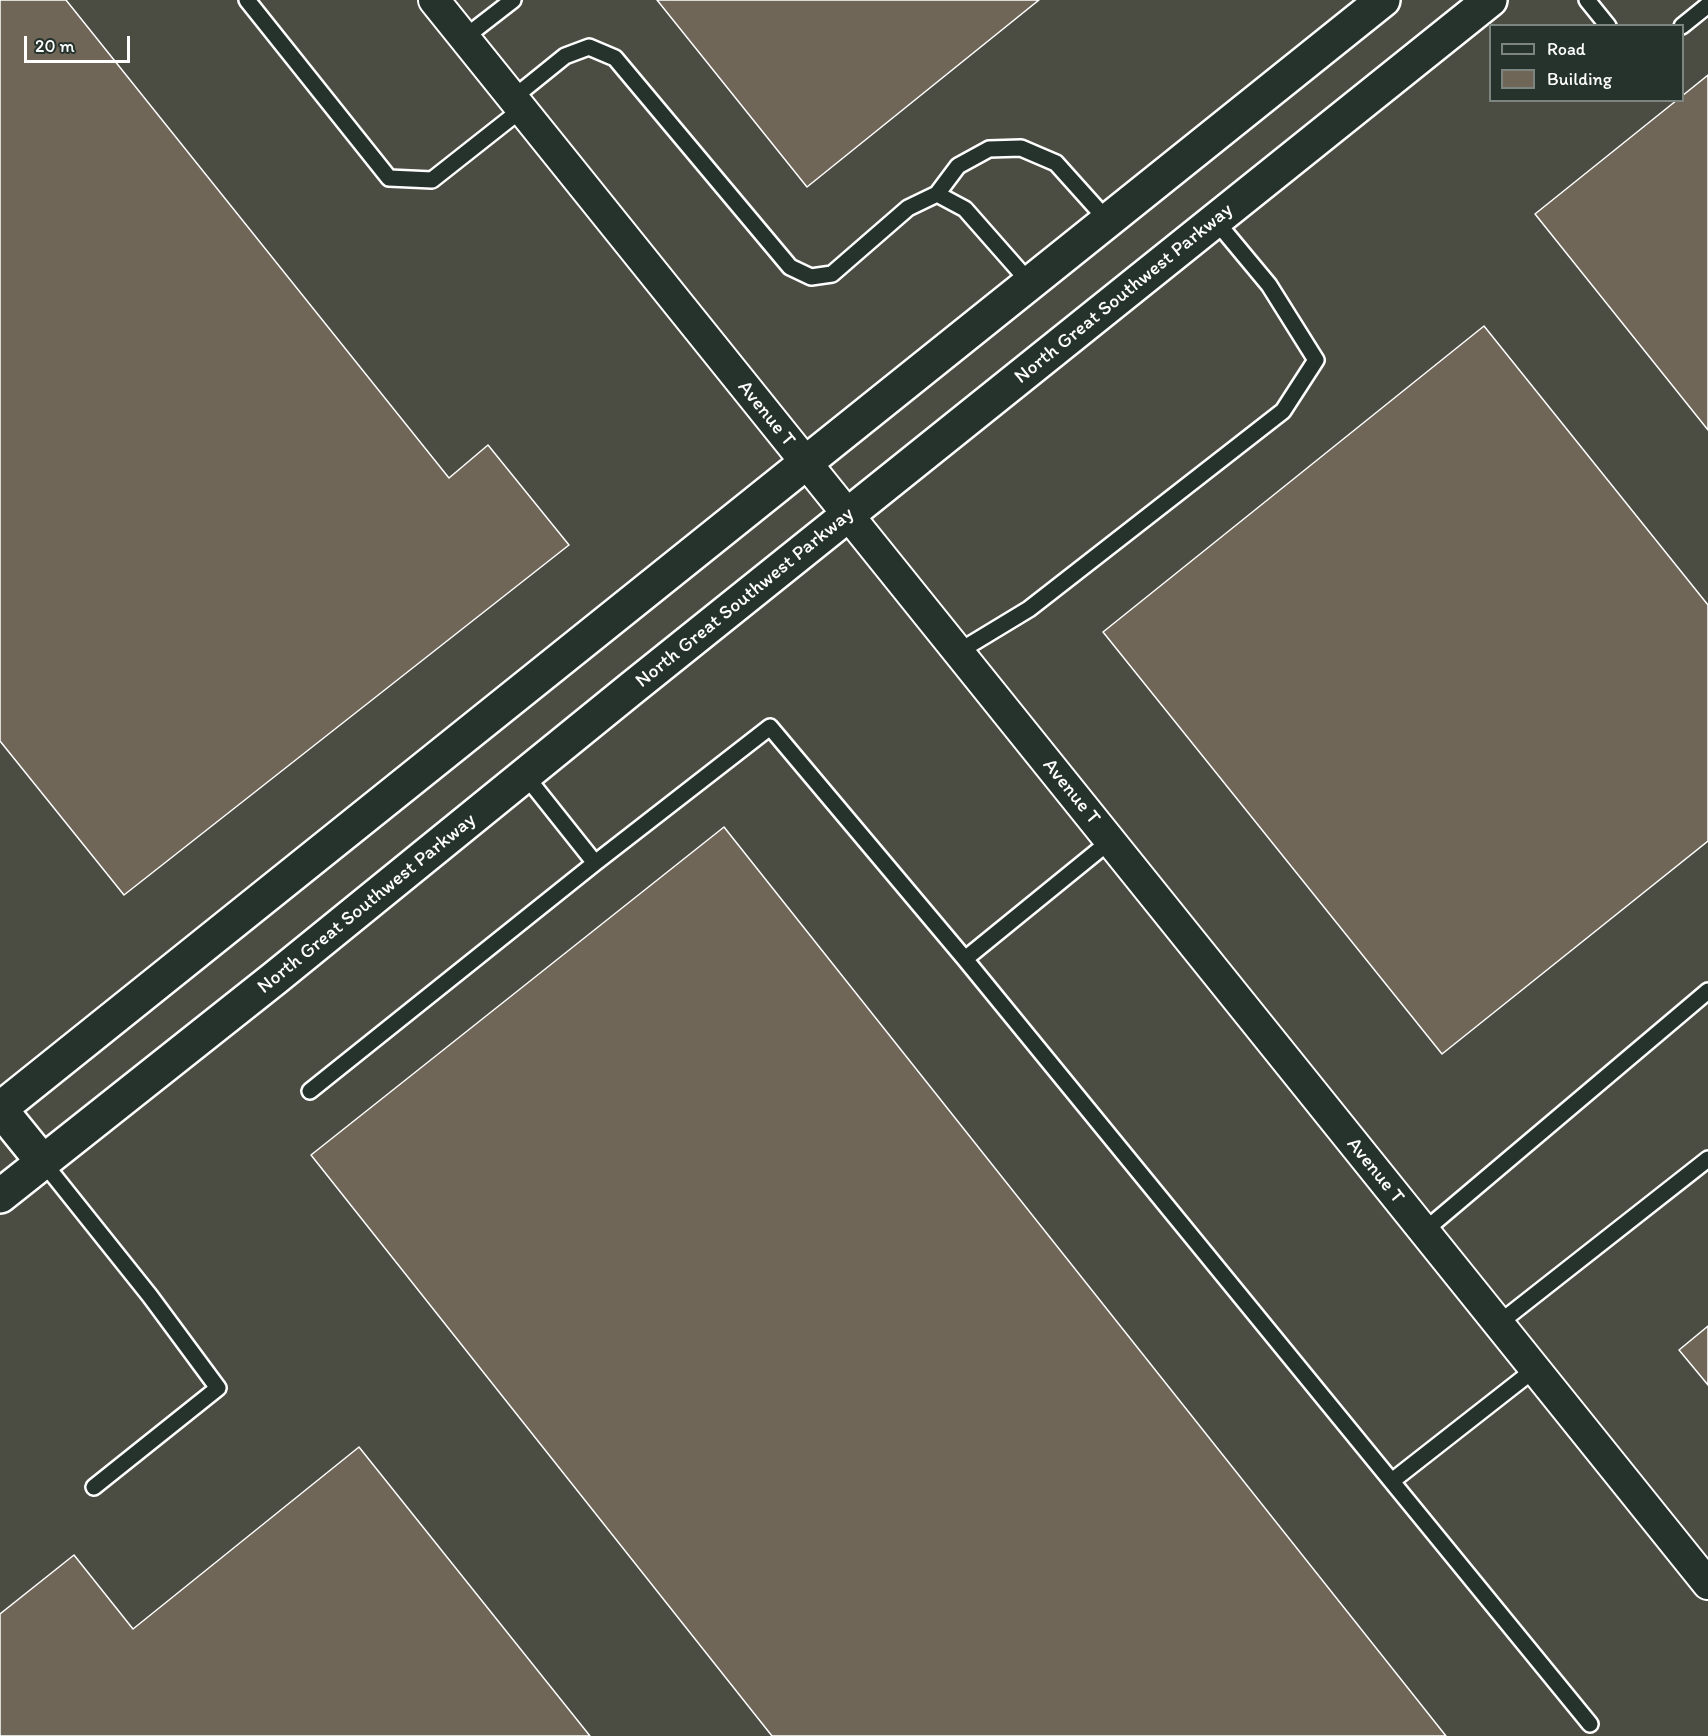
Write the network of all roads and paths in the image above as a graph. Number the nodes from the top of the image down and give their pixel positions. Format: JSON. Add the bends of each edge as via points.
{"nodes":[{"id":1,"x":247,"y":0,"type":"edge"},
{"id":2,"x":434,"y":0,"type":"edge"},
{"id":3,"x":513,"y":0,"type":"edge"},
{"id":4,"x":1383,"y":0,"type":"edge"},
{"id":5,"x":1490,"y":0,"type":"edge"},
{"id":6,"x":1587,"y":0,"type":"edge"},
{"id":7,"x":1708,"y":5,"type":"edge"},
{"id":8,"x":1606,"y":24,"type":"edge"},
{"id":9,"x":1684,"y":24,"type":"edge"},
{"id":10,"x":464,"y":38,"type":"junction"},
{"id":11,"x":518,"y":104,"type":"junction"},
{"id":12,"x":937,"y":194,"type":"junction"},
{"id":13,"x":1215,"y":220,"type":"junction"},
{"id":14,"x":1108,"y":221,"type":"junction"},
{"id":15,"x":1031,"y":284,"type":"junction"},
{"id":16,"x":806,"y":464,"type":"junction"},
{"id":17,"x":849,"y":516,"type":"junction"},
{"id":18,"x":958,"y":652,"type":"junction"},
{"id":19,"x":525,"y":775,"type":"junction"},
{"id":20,"x":1110,"y":841,"type":"junction"},
{"id":21,"x":595,"y":863,"type":"junction"},
{"id":22,"x":965,"y":959,"type":"junction"},
{"id":23,"x":1708,"y":991,"type":"edge"},
{"id":24,"x":310,"y":1091,"type":"dead end"},
{"id":25,"x":0,"y":1109,"type":"edge"},
{"id":26,"x":1708,"y":1159,"type":"edge"},
{"id":27,"x":43,"y":1162,"type":"junction"},
{"id":28,"x":0,"y":1196,"type":"edge"},
{"id":29,"x":1424,"y":1231,"type":"junction"},
{"id":30,"x":1498,"y":1324,"type":"junction"},
{"id":31,"x":1535,"y":1369,"type":"junction"},
{"id":32,"x":1392,"y":1481,"type":"junction"},
{"id":33,"x":94,"y":1486,"type":"dead end"},
{"id":34,"x":1708,"y":1584,"type":"edge"},
{"id":35,"x":1590,"y":1724,"type":"dead end"}],
"edges":[{"from":1,"to":11,"type":"lane","via":[[389,178],[432,180]]},
{"from":2,"to":10,"type":"street","name":"Avenue T"},
{"from":3,"to":10,"type":"lane"},
{"from":4,"to":14,"type":"street"},
{"from":5,"to":13,"type":"street","name":"North Great Southwest Parkway"},
{"from":6,"to":8,"type":"lane"},
{"from":7,"to":9,"type":"lane"},
{"from":10,"to":11,"type":"street","name":"Avenue T"},
{"from":11,"to":12,"type":"lane","via":[[565,56],[589,47],[615,58],[790,267],[811,278],[832,274],[908,208]]},
{"from":11,"to":16,"type":"street","name":"Avenue T"},
{"from":12,"to":14,"type":"lane","via":[[958,166],[989,149],[1021,148],[1056,163]]},
{"from":12,"to":15,"type":"lane","via":[[965,209]]},
{"from":13,"to":17,"type":"street","name":"North Great Southwest Parkway"},
{"from":13,"to":18,"type":"lane","via":[[1269,285],[1316,360],[1283,411],[1029,609]]},
{"from":14,"to":15,"type":"street"},
{"from":15,"to":16,"type":"street"},
{"from":16,"to":17,"type":"street","name":"Avenue T"},
{"from":16,"to":25,"type":"street"},
{"from":17,"to":18,"type":"street","name":"Avenue T"},
{"from":17,"to":19,"type":"street","name":"North Great Southwest Parkway"},
{"from":18,"to":20,"type":"street","name":"Avenue T"},
{"from":19,"to":21,"type":"lane"},
{"from":19,"to":27,"type":"street","name":"North Great Southwest Parkway"},
{"from":20,"to":22,"type":"lane"},
{"from":20,"to":29,"type":"street","name":"Avenue T"},
{"from":21,"to":22,"type":"lane","via":[[770,727]]},
{"from":21,"to":24,"type":"lane"},
{"from":22,"to":32,"type":"lane"},
{"from":23,"to":29,"type":"lane"},
{"from":25,"to":27,"type":"street"},
{"from":26,"to":30,"type":"lane"},
{"from":27,"to":28,"type":"street","name":"North Great Southwest Parkway"},
{"from":27,"to":33,"type":"lane","via":[[218,1388]]},
{"from":29,"to":30,"type":"street","name":"Avenue T"},
{"from":30,"to":31,"type":"street","name":"Avenue T"},
{"from":31,"to":32,"type":"lane"},
{"from":31,"to":34,"type":"street","name":"Avenue T"},
{"from":32,"to":35,"type":"lane"}]}
